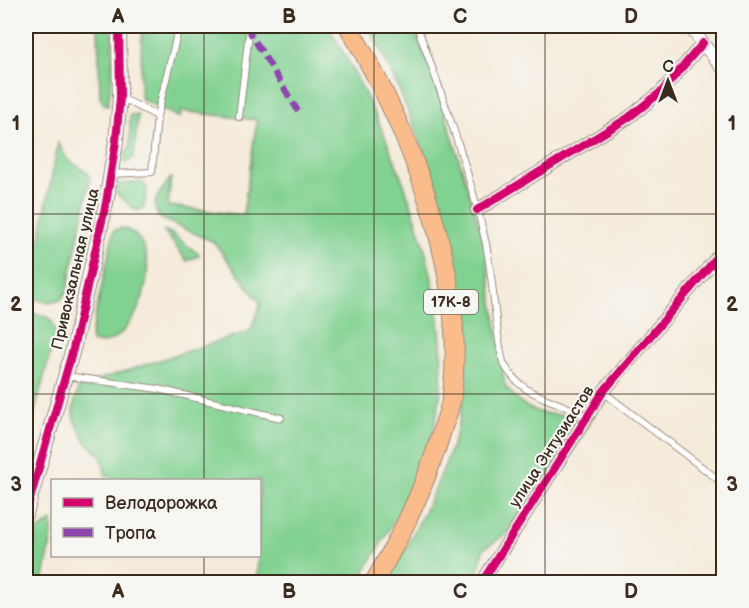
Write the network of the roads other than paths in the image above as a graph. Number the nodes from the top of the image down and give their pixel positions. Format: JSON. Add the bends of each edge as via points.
{"nodes":[{"id":1,"x":119,"y":26,"type":"edge"},
{"id":2,"x":179,"y":26,"type":"edge"},
{"id":3,"x":246,"y":26,"type":"edge"},
{"id":4,"x":348,"y":26,"type":"edge"},
{"id":5,"x":417,"y":26,"type":"edge"},
{"id":6,"x":689,"y":26,"type":"edge"},
{"id":7,"x":703,"y":43,"type":"junction"},
{"id":8,"x":723,"y":70,"type":"edge"},
{"id":9,"x":120,"y":97,"type":"junction"},
{"id":10,"x":157,"y":116,"type":"junction"},
{"id":11,"x":239,"y":117,"type":"dead end"},
{"id":12,"x":110,"y":174,"type":"junction"},
{"id":13,"x":477,"y":210,"type":"junction"},
{"id":14,"x":723,"y":249,"type":"edge"},
{"id":15,"x":66,"y":376,"type":"junction"},
{"id":16,"x":603,"y":392,"type":"junction"},
{"id":17,"x":281,"y":418,"type":"dead end"},
{"id":18,"x":588,"y":418,"type":"junction"},
{"id":19,"x":723,"y":483,"type":"edge"},
{"id":20,"x":26,"y":513,"type":"edge"},
{"id":21,"x":374,"y":582,"type":"edge"},
{"id":22,"x":482,"y":582,"type":"edge"}],
"edges":[{"from":1,"to":9,"type":"street","name":"Привокзальная улица"},
{"from":2,"to":10,"type":"lane"},
{"from":3,"to":11,"type":"lane","via":[[249,33]]},
{"from":4,"to":21,"type":"main road","number":"17К-8","via":[[373,68],[411,156],[442,259],[453,334],[452,396],[428,476],[400,538]]},
{"from":5,"to":13,"type":"lane","via":[[446,103]]},
{"from":6,"to":7,"type":"street"},
{"from":7,"to":8,"type":"street"},
{"from":7,"to":13,"type":"street","via":[[661,92],[628,118]]},
{"from":9,"to":10,"type":"lane"},
{"from":9,"to":12,"type":"street","name":"Привокзальная улица"},
{"from":10,"to":12,"type":"lane","via":[[153,172]]},
{"from":12,"to":15,"type":"street","name":"Привокзальная улица"},
{"from":13,"to":18,"type":"lane","via":[[486,246],[499,345],[509,375],[542,399],[570,406]]},
{"from":14,"to":16,"type":"street","name":"улица Энтузиастов"},
{"from":15,"to":17,"type":"lane","via":[[158,389]]},
{"from":15,"to":20,"type":"street","name":"Привокзальная улица"},
{"from":16,"to":18,"type":"street","name":"улица Энтузиастов"},
{"from":16,"to":19,"type":"lane"},
{"from":18,"to":22,"type":"street","name":"улица Энтузиастов"}]}
